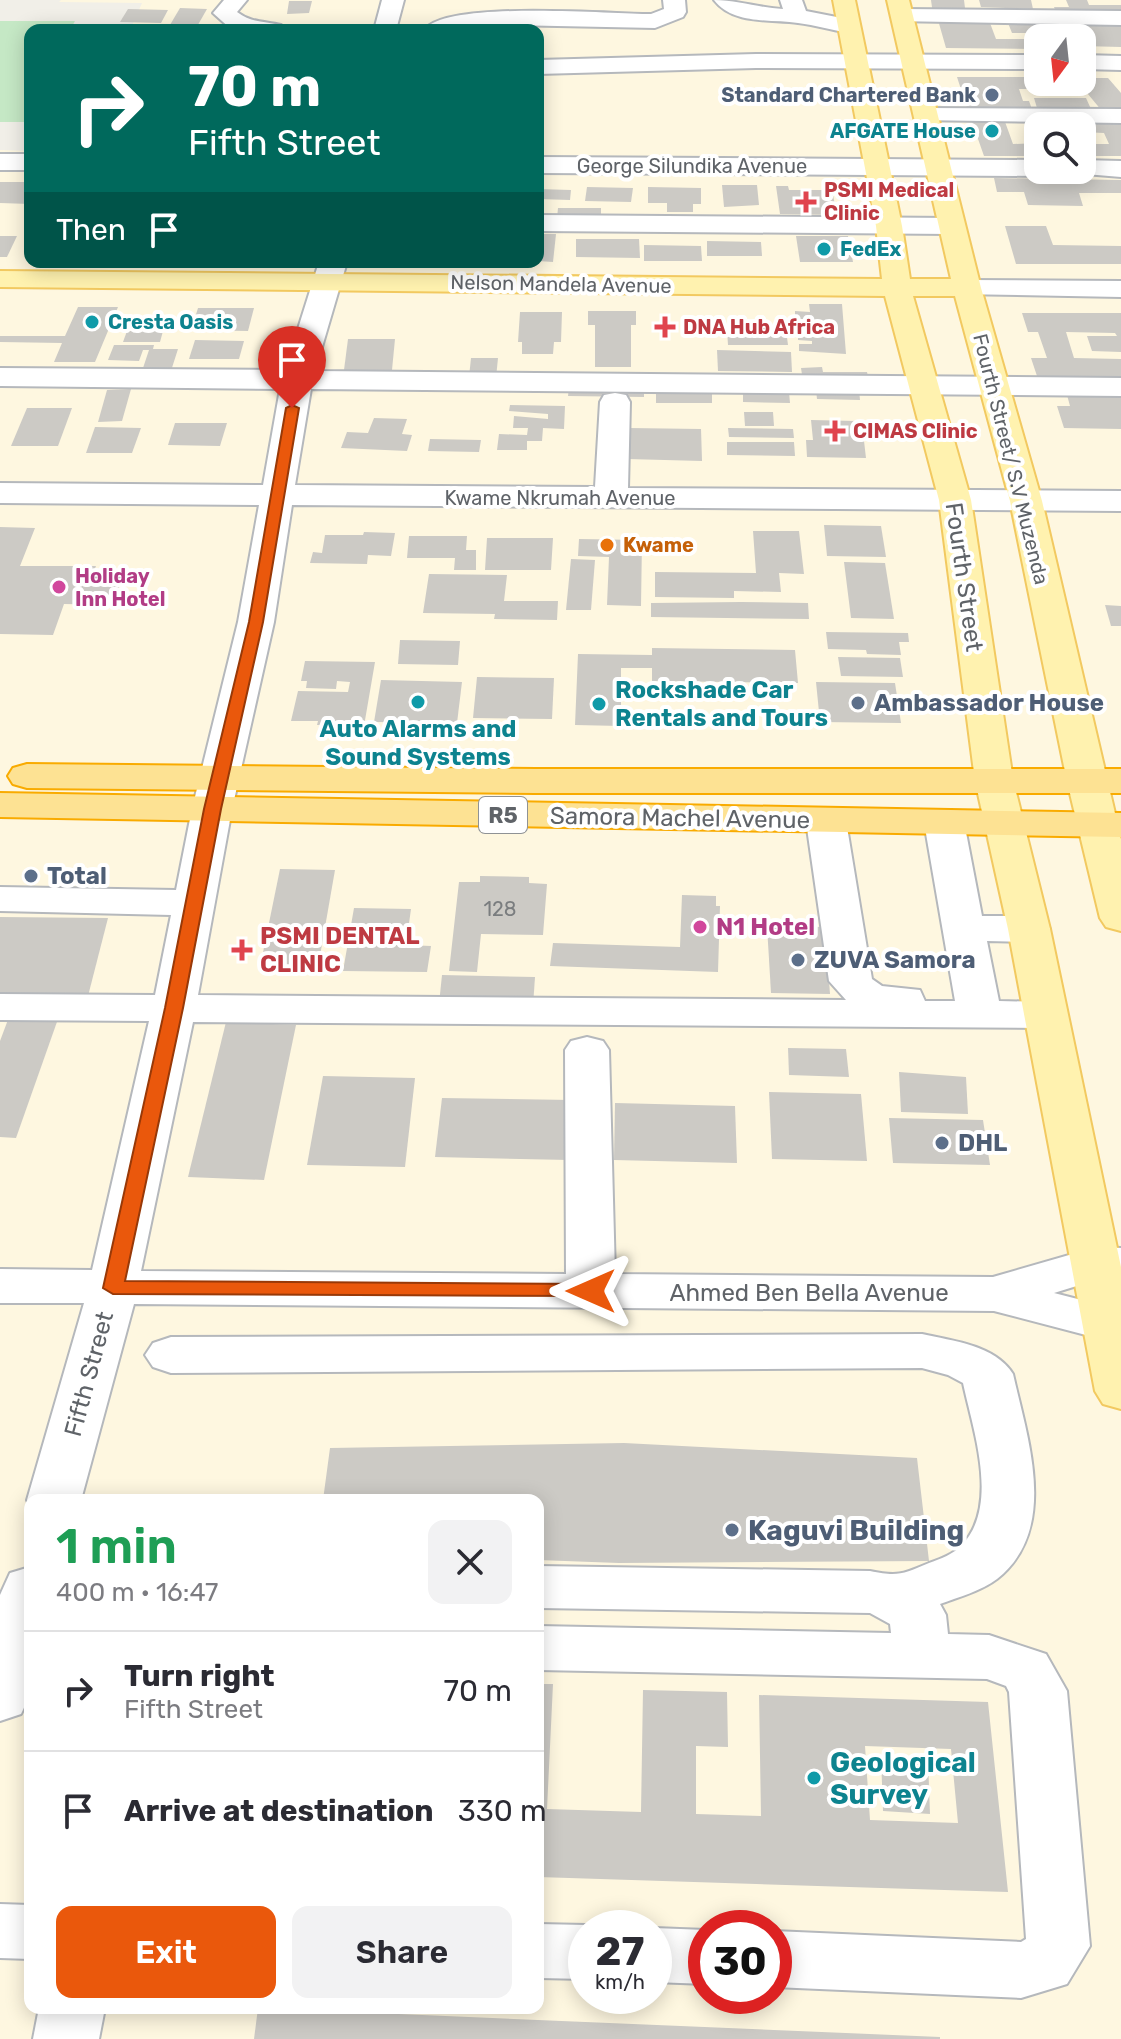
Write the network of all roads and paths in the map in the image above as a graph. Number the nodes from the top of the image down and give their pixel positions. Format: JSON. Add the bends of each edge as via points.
{"nodes":[{"id":1,"x":236,"y":0,"type":"edge"},
{"id":2,"x":393,"y":0,"type":"edge"},
{"id":3,"x":437,"y":0,"type":"edge"},
{"id":4,"x":674,"y":0,"type":"edge"},
{"id":5,"x":725,"y":0,"type":"edge"},
{"id":6,"x":790,"y":6,"type":"edge"},
{"id":7,"x":900,"y":8,"type":"edge"},
{"id":8,"x":487,"y":9,"type":"edge"},
{"id":9,"x":516,"y":9,"type":"edge"},
{"id":10,"x":550,"y":10,"type":"edge"},
{"id":11,"x":594,"y":10,"type":"edge"},
{"id":12,"x":628,"y":11,"type":"edge"},
{"id":13,"x":1121,"y":18,"type":"edge"},
{"id":14,"x":239,"y":24,"type":"edge"},
{"id":15,"x":387,"y":24,"type":"edge"},
{"id":16,"x":438,"y":24,"type":"edge"},
{"id":17,"x":447,"y":24,"type":"edge"},
{"id":18,"x":849,"y":29,"type":"edge"},
{"id":19,"x":912,"y":60,"type":"junction"},
{"id":20,"x":1024,"y":62,"type":"edge"},
{"id":21,"x":1096,"y":62,"type":"edge"},
{"id":22,"x":1121,"y":63,"type":"edge"},
{"id":23,"x":544,"y":66,"type":"edge"},
{"id":24,"x":926,"y":115,"type":"junction"},
{"id":25,"x":1121,"y":116,"type":"edge"},
{"id":26,"x":0,"y":162,"type":"edge"},
{"id":27,"x":24,"y":162,"type":"edge"},
{"id":28,"x":544,"y":165,"type":"edge"},
{"id":29,"x":877,"y":167,"type":"junction"},
{"id":30,"x":938,"y":167,"type":"junction"},
{"id":31,"x":1024,"y":168,"type":"edge"},
{"id":32,"x":1096,"y":168,"type":"edge"},
{"id":33,"x":1121,"y":169,"type":"edge"},
{"id":34,"x":544,"y":223,"type":"edge"},
{"id":35,"x":889,"y":226,"type":"junction"},
{"id":36,"x":952,"y":226,"type":"junction"},
{"id":37,"x":331,"y":271,"type":"edge"},
{"id":38,"x":0,"y":279,"type":"edge"},
{"id":39,"x":897,"y":288,"type":"junction"},
{"id":40,"x":967,"y":288,"type":"junction"},
{"id":41,"x":1121,"y":289,"type":"edge"},
{"id":42,"x":0,"y":377,"type":"edge"},
{"id":43,"x":297,"y":379,"type":"junction"},
{"id":44,"x":922,"y":387,"type":"junction"},
{"id":45,"x":994,"y":387,"type":"junction"},
{"id":46,"x":1121,"y":387,"type":"edge"},
{"id":47,"x":615,"y":402,"type":"dead end"},
{"id":48,"x":0,"y":493,"type":"edge"},
{"id":49,"x":279,"y":496,"type":"junction"},
{"id":50,"x":611,"y":498,"type":"junction"},
{"id":51,"x":955,"y":500,"type":"junction"},
{"id":52,"x":1026,"y":501,"type":"junction"},
{"id":53,"x":1121,"y":501,"type":"edge"},
{"id":54,"x":0,"y":775,"type":"edge"},
{"id":55,"x":994,"y":780,"type":"junction"},
{"id":56,"x":1103,"y":781,"type":"edge"},
{"id":57,"x":216,"y":793,"type":"junction"},
{"id":58,"x":0,"y":805,"type":"edge"},
{"id":59,"x":826,"y":821,"type":"junction"},
{"id":60,"x":944,"y":822,"type":"junction"},
{"id":61,"x":1005,"y":823,"type":"junction"},
{"id":62,"x":1109,"y":824,"type":"edge"},
{"id":63,"x":0,"y":899,"type":"edge"},
{"id":64,"x":194,"y":903,"type":"junction"},
{"id":65,"x":1121,"y":918,"type":"edge"},
{"id":66,"x":964,"y":928,"type":"junction"},
{"id":67,"x":1029,"y":929,"type":"junction"},
{"id":68,"x":0,"y":1007,"type":"edge"},
{"id":69,"x":174,"y":1008,"type":"junction"},
{"id":70,"x":978,"y":1008,"type":"junction"},
{"id":71,"x":1045,"y":1015,"type":"junction"},
{"id":72,"x":587,"y":1050,"type":"dead end"},
{"id":73,"x":1109,"y":1263,"type":"edge"},
{"id":74,"x":0,"y":1286,"type":"edge"},
{"id":75,"x":113,"y":1288,"type":"junction"},
{"id":76,"x":591,"y":1291,"type":"junction"},
{"id":77,"x":994,"y":1294,"type":"junction"},
{"id":78,"x":1113,"y":1323,"type":"edge"},
{"id":79,"x":171,"y":1355,"type":"dead end"},
{"id":80,"x":1121,"y":1391,"type":"edge"},
{"id":81,"x":56,"y":1494,"type":"edge"},
{"id":82,"x":544,"y":1587,"type":"edge"},
{"id":83,"x":895,"y":1598,"type":"junction"},
{"id":84,"x":16,"y":1620,"type":"edge"},
{"id":85,"x":544,"y":1648,"type":"edge"},
{"id":86,"x":921,"y":1655,"type":"junction"},
{"id":87,"x":0,"y":1698,"type":"edge"},
{"id":88,"x":0,"y":1931,"type":"edge"},
{"id":89,"x":24,"y":1932,"type":"edge"},
{"id":90,"x":544,"y":1951,"type":"edge"},
{"id":91,"x":568,"y":1952,"type":"edge"},
{"id":92,"x":792,"y":1960,"type":"edge"},
{"id":93,"x":71,"y":2014,"type":"edge"},
{"id":94,"x":66,"y":2039,"type":"edge"}],
"edges":[{"from":1,"to":14,"type":"street","via":[[224,13]]},
{"from":2,"to":15,"type":"street"},
{"from":3,"to":16,"type":"street","via":[[433,15]]},
{"from":4,"to":12,"type":"street","via":[[675,12],[655,21]]},
{"from":5,"to":6,"type":"street","via":[[761,14]]},
{"from":6,"to":18,"type":"street"},
{"from":7,"to":13,"type":"street"},
{"from":7,"to":19,"type":"main road","name":"Fourth Street/ S.V Muzenda"},
{"from":8,"to":9,"type":"street"},
{"from":8,"to":17,"type":"street"},
{"from":9,"to":10,"type":"street"},
{"from":10,"to":11,"type":"street"},
{"from":11,"to":12,"type":"street"},
{"from":18,"to":19,"type":"street"},
{"from":18,"to":23,"type":"street"},
{"from":18,"to":29,"type":"main road","name":"Fourth Street"},
{"from":19,"to":20,"type":"street"},
{"from":19,"to":24,"type":"main road","name":"Fourth Street/ S.V Muzenda"},
{"from":21,"to":22,"type":"street"},
{"from":24,"to":25,"type":"street"},
{"from":24,"to":30,"type":"main road","name":"Fourth Street/ S.V Muzenda"},
{"from":26,"to":27,"type":"street"},
{"from":28,"to":29,"type":"street","name":"George Silundika Avenue"},
{"from":29,"to":30,"type":"street","name":"George Silundika Avenue"},
{"from":29,"to":35,"type":"main road","name":"Fourth Street"},
{"from":30,"to":31,"type":"street","name":"George Silundika Avenue"},
{"from":30,"to":36,"type":"main road","name":"Fourth Street/ S.V Muzenda"},
{"from":32,"to":33,"type":"street"},
{"from":34,"to":35,"type":"street"},
{"from":35,"to":36,"type":"street"},
{"from":35,"to":39,"type":"main road","name":"Fourth Street"},
{"from":36,"to":40,"type":"main road","name":"Fourth Street/ S.V Muzenda"},
{"from":37,"to":38,"type":"main road","name":"Nelson Mandela Avenue"},
{"from":37,"to":39,"type":"main road","name":"Nelson Mandela Avenue"},
{"from":37,"to":43,"type":"street","name":"Fifth Street"},
{"from":39,"to":40,"type":"main road","name":"Nelson Mandela Avenue"},
{"from":39,"to":44,"type":"main road","name":"Fourth Street"},
{"from":40,"to":41,"type":"street","name":"Nelson Mandela Avenue"},
{"from":40,"to":45,"type":"main road","name":"Fourth Street/ S.V Muzenda"},
{"from":42,"to":43,"type":"street"},
{"from":43,"to":44,"type":"street"},
{"from":43,"to":49,"type":"street","name":"Fifth Street"},
{"from":44,"to":45,"type":"street"},
{"from":44,"to":51,"type":"main road","name":"Fourth Street"},
{"from":45,"to":46,"type":"street"},
{"from":45,"to":52,"type":"main road","name":"Fourth Street/ S.V Muzenda"},
{"from":47,"to":50,"type":"street"},
{"from":48,"to":49,"type":"street","name":"Kwame Nkrumah Avenue"},
{"from":49,"to":50,"type":"street","name":"Kwame Nkrumah Avenue"},
{"from":49,"to":57,"type":"street","name":"Fifth Street"},
{"from":50,"to":51,"type":"street","name":"Kwame Nkrumah Avenue"},
{"from":51,"to":52,"type":"street","name":"Kwame Nkrumah Avenue"},
{"from":51,"to":55,"type":"main road","name":"Fourth Street"},
{"from":52,"to":53,"type":"street","name":"Kwame Nkrumah Avenue"},
{"from":52,"to":56,"type":"main road","name":"Fourth Street/ S.V Muzenda"},
{"from":54,"to":57,"type":"highway","name":"Samora Machel Avenue","number":"R5"},
{"from":55,"to":56,"type":"highway","name":"Samora Machel Avenue","number":"R5"},
{"from":55,"to":57,"type":"highway","name":"Samora Machel Avenue","number":"R5","via":[[536,781]]},
{"from":55,"to":61,"type":"main road","name":"Fourth Street"},
{"from":56,"to":62,"type":"main road","name":"Fourth Street/ S.V Muzenda"},
{"from":57,"to":58,"type":"highway","name":"Samora Machel Avenue","number":"R5"},
{"from":57,"to":59,"type":"highway","name":"Samora Machel Avenue","number":"R5"},
{"from":57,"to":64,"type":"street","name":"Fifth Street"},
{"from":59,"to":60,"type":"highway","name":"Samora Machel Avenue","number":"R5"},
{"from":59,"to":70,"type":"street","via":[[851,981],[859,993]]},
{"from":60,"to":61,"type":"highway","name":"Samora Machel Avenue","number":"R5"},
{"from":60,"to":66,"type":"street"},
{"from":61,"to":62,"type":"highway","name":"Samora Machel Avenue","number":"R5"},
{"from":61,"to":67,"type":"main road","name":"Fourth Street"},
{"from":62,"to":65,"type":"main road","name":"Fourth Street/ S.V Muzenda"},
{"from":63,"to":64,"type":"street"},
{"from":64,"to":69,"type":"street","name":"Fifth Street"},
{"from":66,"to":67,"type":"street"},
{"from":66,"to":70,"type":"street"},
{"from":67,"to":71,"type":"main road","name":"Fourth Street"},
{"from":68,"to":69,"type":"street"},
{"from":69,"to":70,"type":"street"},
{"from":69,"to":75,"type":"street","name":"Fifth Street"},
{"from":70,"to":71,"type":"street"},
{"from":71,"to":73,"type":"main road","name":"Fourth Street"},
{"from":72,"to":76,"type":"street"},
{"from":73,"to":77,"type":"street","name":"Ahmed Ben Bella Avenue"},
{"from":73,"to":78,"type":"main road","name":"Fourth Street"},
{"from":74,"to":75,"type":"street","name":"Ahmed Ben Bella Avenue"},
{"from":75,"to":76,"type":"street","name":"Ahmed Ben Bella Avenue"},
{"from":75,"to":81,"type":"street","name":"Fifth Street"},
{"from":76,"to":77,"type":"street","name":"Ahmed Ben Bella Avenue"},
{"from":77,"to":78,"type":"street","name":"Ahmed Ben Bella Avenue"},
{"from":78,"to":80,"type":"main road","name":"Fourth Street"},
{"from":79,"to":83,"type":"street","via":[[922,1351],[965,1362],[987,1374],[1009,1490],[1006,1526],[979,1563]]},
{"from":82,"to":83,"type":"street","via":[[870,1592]]},
{"from":83,"to":86,"type":"street","via":[[918,1615]]},
{"from":84,"to":87,"type":"street"},
{"from":85,"to":86,"type":"street"},
{"from":86,"to":92,"type":"street","via":[[989,1657],[1026,1670],[1038,1691],[1058,1946],[1044,1964],[1021,1970]]},
{"from":88,"to":89,"type":"street"},
{"from":90,"to":91,"type":"street"},
{"from":93,"to":94,"type":"street"}]}
